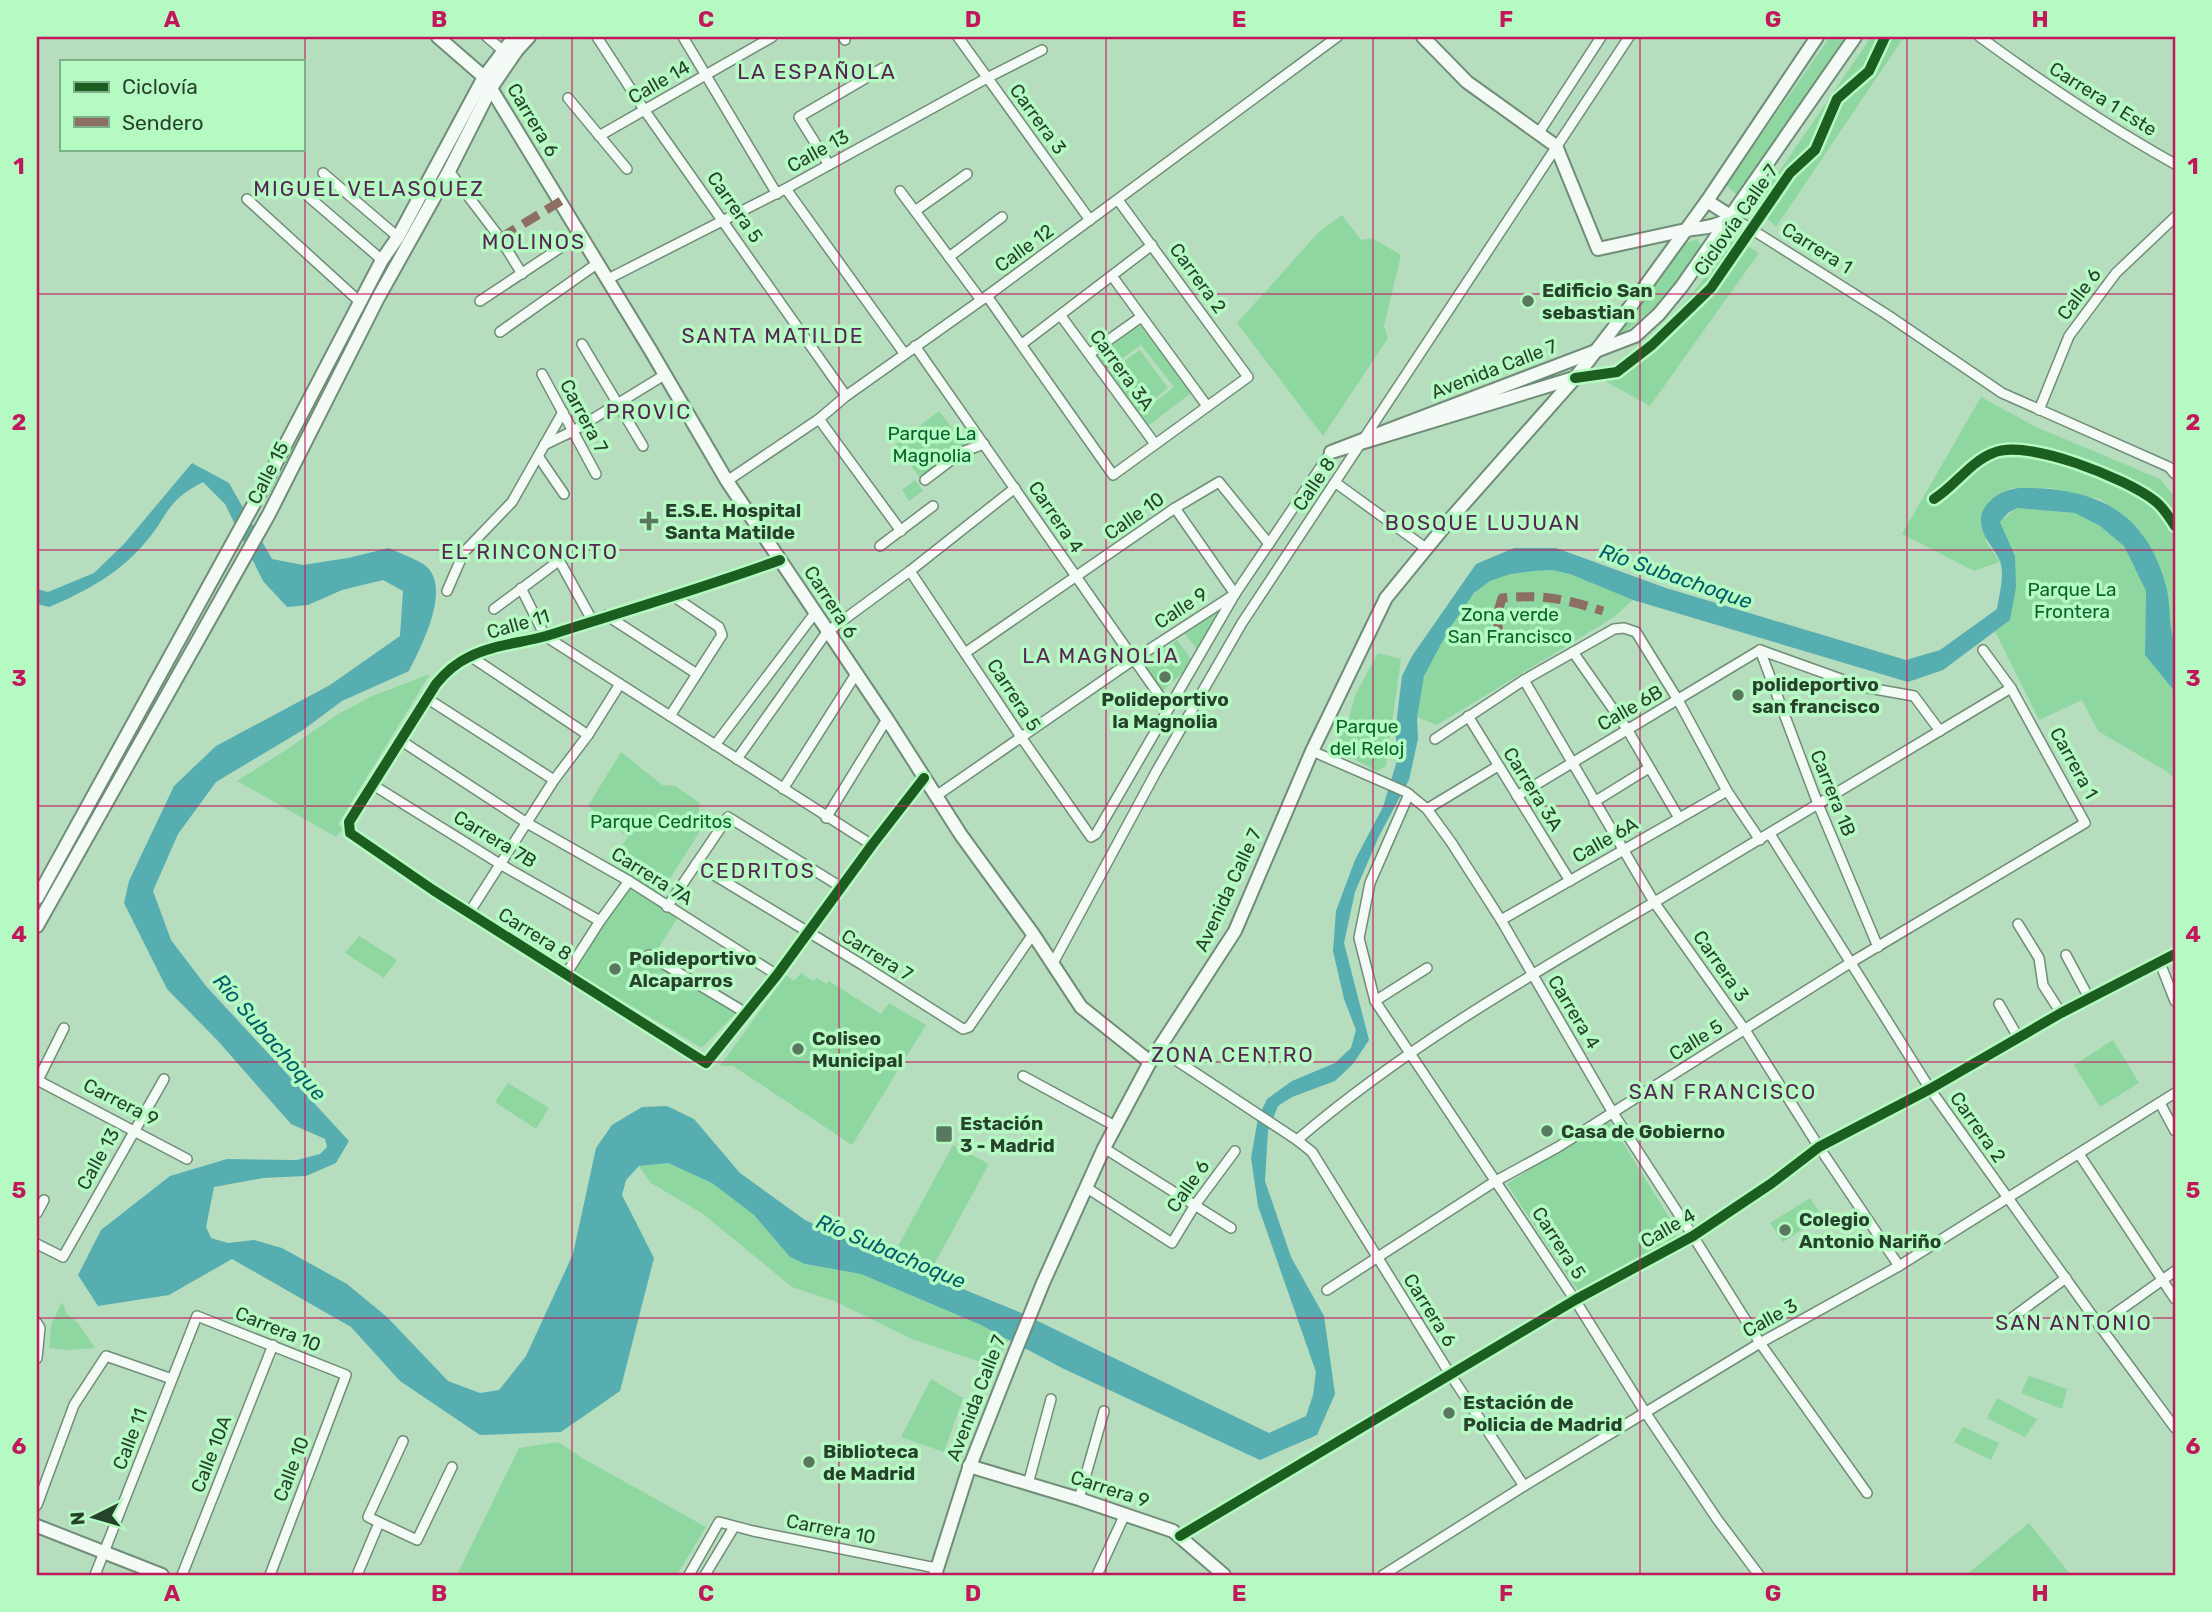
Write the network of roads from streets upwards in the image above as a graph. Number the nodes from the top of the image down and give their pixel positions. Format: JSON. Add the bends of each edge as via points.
{"nodes":[{"id":1,"x":438,"y":37,"type":"edge"},
{"id":2,"x":488,"y":37,"type":"edge"},
{"id":3,"x":514,"y":37,"type":"edge"},
{"id":4,"x":530,"y":37,"type":"edge"},
{"id":5,"x":597,"y":37,"type":"edge"},
{"id":6,"x":683,"y":37,"type":"edge"},
{"id":7,"x":772,"y":37,"type":"edge"},
{"id":8,"x":958,"y":37,"type":"edge"},
{"id":9,"x":1337,"y":37,"type":"edge"},
{"id":10,"x":1423,"y":37,"type":"edge"},
{"id":11,"x":1601,"y":37,"type":"edge"},
{"id":12,"x":1629,"y":37,"type":"edge"},
{"id":13,"x":1817,"y":37,"type":"edge"},
{"id":14,"x":1856,"y":37,"type":"edge"},
{"id":15,"x":1980,"y":37,"type":"edge"},
{"id":16,"x":1042,"y":51,"type":"dead end"},
{"id":17,"x":507,"y":54,"type":"junction"},
{"id":18,"x":883,"y":68,"type":"dead end"},
{"id":19,"x":705,"y":75,"type":"junction"},
{"id":20,"x":987,"y":78,"type":"junction"},
{"id":21,"x":488,"y":82,"type":"junction"},
{"id":22,"x":568,"y":98,"type":"dead end"},
{"id":23,"x":645,"y":111,"type":"junction"},
{"id":24,"x":1538,"y":134,"type":"junction"},
{"id":25,"x":599,"y":136,"type":"junction"},
{"id":26,"x":1556,"y":146,"type":"junction"},
{"id":27,"x":2175,"y":164,"type":"edge"},
{"id":28,"x":829,"y":165,"type":"junction"},
{"id":29,"x":627,"y":169,"type":"dead end"},
{"id":30,"x":449,"y":171,"type":"junction"},
{"id":31,"x":323,"y":173,"type":"dead end"},
{"id":32,"x":967,"y":174,"type":"dead end"},
{"id":33,"x":786,"y":189,"type":"junction"},
{"id":34,"x":302,"y":191,"type":"dead end"},
{"id":35,"x":900,"y":191,"type":"dead end"},
{"id":36,"x":777,"y":194,"type":"junction"},
{"id":37,"x":247,"y":199,"type":"dead end"},
{"id":38,"x":1118,"y":200,"type":"junction"},
{"id":39,"x":1707,"y":201,"type":"junction"},
{"id":40,"x":915,"y":211,"type":"junction"},
{"id":41,"x":1002,"y":217,"type":"dead end"},
{"id":42,"x":2175,"y":217,"type":"edge"},
{"id":43,"x":1732,"y":218,"type":"junction"},
{"id":44,"x":1090,"y":220,"type":"junction"},
{"id":45,"x":723,"y":221,"type":"junction"},
{"id":46,"x":1686,"y":230,"type":"junction"},
{"id":47,"x":580,"y":234,"type":"junction"},
{"id":48,"x":398,"y":237,"type":"junction"},
{"id":49,"x":1152,"y":245,"type":"junction"},
{"id":50,"x":949,"y":257,"type":"junction"},
{"id":51,"x":382,"y":260,"type":"junction"},
{"id":52,"x":598,"y":263,"type":"junction"},
{"id":53,"x":522,"y":274,"type":"junction"},
{"id":54,"x":1111,"y":276,"type":"junction"},
{"id":55,"x":608,"y":279,"type":"junction"},
{"id":56,"x":984,"y":298,"type":"junction"},
{"id":57,"x":480,"y":301,"type":"dead end"},
{"id":58,"x":360,"y":302,"type":"junction"},
{"id":59,"x":1061,"y":316,"type":"junction"},
{"id":60,"x":1141,"y":317,"type":"junction"},
{"id":61,"x":500,"y":332,"type":"dead end"},
{"id":62,"x":582,"y":344,"type":"dead end"},
{"id":63,"x":1022,"y":344,"type":"junction"},
{"id":64,"x":915,"y":346,"type":"junction"},
{"id":65,"x":904,"y":353,"type":"junction"},
{"id":66,"x":1089,"y":354,"type":"junction"},
{"id":67,"x":542,"y":374,"type":"dead end"},
{"id":68,"x":666,"y":374,"type":"junction"},
{"id":69,"x":1574,"y":378,"type":"junction"},
{"id":70,"x":846,"y":396,"type":"junction"},
{"id":71,"x":617,"y":402,"type":"junction"},
{"id":72,"x":1207,"y":406,"type":"junction"},
{"id":73,"x":2039,"y":410,"type":"junction"},
{"id":74,"x":563,"y":412,"type":"junction"},
{"id":75,"x":818,"y":419,"type":"junction"},
{"id":76,"x":573,"y":431,"type":"junction"},
{"id":77,"x":984,"y":444,"type":"junction"},
{"id":78,"x":1155,"y":444,"type":"junction"},
{"id":79,"x":544,"y":445,"type":"junction"},
{"id":80,"x":643,"y":446,"type":"dead end"},
{"id":81,"x":1331,"y":452,"type":"junction"},
{"id":82,"x":538,"y":456,"type":"junction"},
{"id":83,"x":596,"y":474,"type":"dead end"},
{"id":84,"x":2175,"y":474,"type":"edge"},
{"id":85,"x":925,"y":480,"type":"dead end"},
{"id":86,"x":727,"y":481,"type":"junction"},
{"id":87,"x":266,"y":482,"type":"junction"},
{"id":88,"x":1336,"y":483,"type":"junction"},
{"id":89,"x":1015,"y":488,"type":"junction"},
{"id":90,"x":280,"y":494,"type":"junction"},
{"id":91,"x":564,"y":494,"type":"dead end"},
{"id":92,"x":933,"y":506,"type":"dead end"},
{"id":93,"x":1175,"y":508,"type":"junction"},
{"id":94,"x":901,"y":531,"type":"junction"},
{"id":95,"x":1269,"y":544,"type":"junction"},
{"id":96,"x":880,"y":547,"type":"dead end"},
{"id":97,"x":1427,"y":549,"type":"junction"},
{"id":98,"x":780,"y":560,"type":"junction"},
{"id":99,"x":910,"y":571,"type":"junction"},
{"id":100,"x":1077,"y":578,"type":"junction"},
{"id":101,"x":521,"y":588,"type":"junction"},
{"id":102,"x":446,"y":592,"type":"dead end"},
{"id":103,"x":1235,"y":593,"type":"junction"},
{"id":104,"x":673,"y":596,"type":"junction"},
{"id":105,"x":494,"y":609,"type":"dead end"},
{"id":106,"x":815,"y":613,"type":"junction"},
{"id":107,"x":606,"y":615,"type":"junction"},
{"id":108,"x":592,"y":620,"type":"junction"},
{"id":109,"x":827,"y":632,"type":"junction"},
{"id":110,"x":545,"y":636,"type":"junction"},
{"id":111,"x":1759,"y":650,"type":"junction"},
{"id":112,"x":1983,"y":650,"type":"dead end"},
{"id":113,"x":1573,"y":652,"type":"junction"},
{"id":114,"x":965,"y":653,"type":"junction"},
{"id":115,"x":470,"y":656,"type":"junction"},
{"id":116,"x":1133,"y":660,"type":"junction"},
{"id":117,"x":162,"y":669,"type":"junction"},
{"id":118,"x":697,"y":674,"type":"junction"},
{"id":119,"x":856,"y":674,"type":"junction"},
{"id":120,"x":175,"y":679,"type":"junction"},
{"id":121,"x":1524,"y":680,"type":"junction"},
{"id":122,"x":620,"y":684,"type":"junction"},
{"id":123,"x":2011,"y":688,"type":"junction"},
{"id":124,"x":428,"y":699,"type":"junction"},
{"id":125,"x":1678,"y":700,"type":"junction"},
{"id":126,"x":1168,"y":708,"type":"junction"},
{"id":127,"x":670,"y":716,"type":"junction"},
{"id":128,"x":1468,"y":716,"type":"junction"},
{"id":129,"x":887,"y":719,"type":"junction"},
{"id":130,"x":1627,"y":729,"type":"junction"},
{"id":131,"x":1940,"y":730,"type":"junction"},
{"id":132,"x":588,"y":735,"type":"junction"},
{"id":133,"x":1021,"y":737,"type":"junction"},
{"id":134,"x":1434,"y":739,"type":"dead end"},
{"id":135,"x":400,"y":740,"type":"junction"},
{"id":136,"x":715,"y":745,"type":"junction"},
{"id":137,"x":1312,"y":751,"type":"junction"},
{"id":138,"x":737,"y":759,"type":"junction"},
{"id":139,"x":1572,"y":762,"type":"junction"},
{"id":140,"x":1499,"y":766,"type":"junction"},
{"id":141,"x":1649,"y":768,"type":"junction"},
{"id":142,"x":924,"y":778,"type":"junction"},
{"id":143,"x":554,"y":780,"type":"junction"},
{"id":144,"x":373,"y":785,"type":"junction"},
{"id":145,"x":783,"y":789,"type":"junction"},
{"id":146,"x":1727,"y":791,"type":"junction"},
{"id":147,"x":1408,"y":793,"type":"junction"},
{"id":148,"x":936,"y":796,"type":"junction"},
{"id":149,"x":1517,"y":796,"type":"junction"},
{"id":150,"x":1594,"y":802,"type":"junction"},
{"id":151,"x":1818,"y":804,"type":"junction"},
{"id":152,"x":1427,"y":809,"type":"junction"},
{"id":153,"x":826,"y":818,"type":"junction"},
{"id":154,"x":1679,"y":818,"type":"junction"},
{"id":155,"x":527,"y":823,"type":"junction"},
{"id":156,"x":2085,"y":823,"type":"joint"},
{"id":157,"x":348,"y":830,"type":"joint"},
{"id":158,"x":1770,"y":834,"type":"junction"},
{"id":159,"x":1760,"y":840,"type":"junction"},
{"id":160,"x":872,"y":845,"type":"junction"},
{"id":161,"x":1625,"y":849,"type":"junction"},
{"id":162,"x":500,"y":864,"type":"junction"},
{"id":163,"x":696,"y":864,"type":"junction"},
{"id":164,"x":629,"y":881,"type":"junction"},
{"id":165,"x":1570,"y":881,"type":"junction"},
{"id":166,"x":842,"y":887,"type":"junction"},
{"id":167,"x":37,"y":898,"type":"edge"},
{"id":168,"x":1654,"y":902,"type":"junction"},
{"id":169,"x":667,"y":906,"type":"junction"},
{"id":170,"x":469,"y":913,"type":"junction"},
{"id":171,"x":1501,"y":920,"type":"junction"},
{"id":172,"x":600,"y":921,"type":"junction"},
{"id":173,"x":2018,"y":924,"type":"dead end"},
{"id":174,"x":37,"y":926,"type":"edge"},
{"id":175,"x":807,"y":932,"type":"junction"},
{"id":176,"x":1033,"y":934,"type":"junction"},
{"id":177,"x":1878,"y":947,"type":"junction"},
{"id":178,"x":2175,"y":954,"type":"edge"},
{"id":179,"x":649,"y":955,"type":"dead end"},
{"id":180,"x":2066,"y":955,"type":"dead end"},
{"id":181,"x":1850,"y":963,"type":"junction"},
{"id":182,"x":2160,"y":963,"type":"junction"},
{"id":183,"x":1052,"y":965,"type":"junction"},
{"id":184,"x":1427,"y":968,"type":"dead end"},
{"id":185,"x":566,"y":974,"type":"junction"},
{"id":186,"x":1531,"y":974,"type":"junction"},
{"id":187,"x":777,"y":975,"type":"junction"},
{"id":188,"x":2089,"y":998,"type":"junction"},
{"id":189,"x":1375,"y":1001,"type":"junction"},
{"id":190,"x":2175,"y":1001,"type":"edge"},
{"id":191,"x":1999,"y":1004,"type":"dead end"},
{"id":192,"x":746,"y":1013,"type":"junction"},
{"id":193,"x":2060,"y":1013,"type":"junction"},
{"id":194,"x":64,"y":1028,"type":"dead end"},
{"id":195,"x":1745,"y":1030,"type":"junction"},
{"id":196,"x":2018,"y":1037,"type":"junction"},
{"id":197,"x":1159,"y":1049,"type":"junction"},
{"id":198,"x":1412,"y":1054,"type":"junction"},
{"id":199,"x":1150,"y":1062,"type":"junction"},
{"id":200,"x":1023,"y":1076,"type":"dead end"},
{"id":201,"x":164,"y":1079,"type":"dead end"},
{"id":202,"x":37,"y":1081,"type":"edge"},
{"id":203,"x":1930,"y":1088,"type":"junction"},
{"id":204,"x":2175,"y":1093,"type":"edge"},
{"id":205,"x":2160,"y":1103,"type":"junction"},
{"id":206,"x":1613,"y":1112,"type":"junction"},
{"id":207,"x":1115,"y":1126,"type":"junction"},
{"id":208,"x":135,"y":1130,"type":"junction"},
{"id":209,"x":2175,"y":1132,"type":"edge"},
{"id":210,"x":1297,"y":1140,"type":"junction"},
{"id":211,"x":1819,"y":1147,"type":"junction"},
{"id":212,"x":1104,"y":1148,"type":"junction"},
{"id":213,"x":1235,"y":1151,"type":"dead end"},
{"id":214,"x":2080,"y":1154,"type":"junction"},
{"id":215,"x":187,"y":1159,"type":"dead end"},
{"id":216,"x":1494,"y":1182,"type":"junction"},
{"id":217,"x":1087,"y":1188,"type":"junction"},
{"id":218,"x":2007,"y":1198,"type":"junction"},
{"id":219,"x":44,"y":1200,"type":"dead end"},
{"id":220,"x":1195,"y":1205,"type":"junction"},
{"id":221,"x":37,"y":1213,"type":"edge"},
{"id":222,"x":1231,"y":1228,"type":"dead end"},
{"id":223,"x":1693,"y":1236,"type":"junction"},
{"id":224,"x":37,"y":1244,"type":"edge"},
{"id":225,"x":1377,"y":1259,"type":"junction"},
{"id":226,"x":1899,"y":1266,"type":"junction"},
{"id":227,"x":2175,"y":1271,"type":"edge"},
{"id":228,"x":2066,"y":1278,"type":"junction"},
{"id":229,"x":2162,"y":1280,"type":"junction"},
{"id":230,"x":1327,"y":1290,"type":"dead end"},
{"id":231,"x":2175,"y":1299,"type":"edge"},
{"id":232,"x":1575,"y":1300,"type":"junction"},
{"id":233,"x":197,"y":1315,"type":"joint"},
{"id":234,"x":2013,"y":1317,"type":"dead end"},
{"id":235,"x":37,"y":1324,"type":"edge"},
{"id":236,"x":2099,"y":1325,"type":"junction"},
{"id":237,"x":1760,"y":1343,"type":"junction"},
{"id":238,"x":273,"y":1345,"type":"junction"},
{"id":239,"x":37,"y":1358,"type":"edge"},
{"id":240,"x":1450,"y":1374,"type":"junction"},
{"id":241,"x":346,"y":1376,"type":"joint"},
{"id":242,"x":172,"y":1379,"type":"junction"},
{"id":243,"x":1051,"y":1399,"type":"dead end"},
{"id":244,"x":1104,"y":1411,"type":"dead end"},
{"id":245,"x":1645,"y":1412,"type":"junction"},
{"id":246,"x":2175,"y":1428,"type":"edge"},
{"id":247,"x":404,"y":1441,"type":"dead end"},
{"id":248,"x":969,"y":1466,"type":"junction"},
{"id":249,"x":452,"y":1467,"type":"dead end"},
{"id":250,"x":1028,"y":1484,"type":"junction"},
{"id":251,"x":1524,"y":1486,"type":"junction"},
{"id":252,"x":1867,"y":1493,"type":"dead end"},
{"id":253,"x":1079,"y":1499,"type":"junction"},
{"id":254,"x":37,"y":1505,"type":"edge"},
{"id":255,"x":1125,"y":1514,"type":"junction"},
{"id":256,"x":379,"y":1523,"type":"junction"},
{"id":257,"x":37,"y":1526,"type":"edge"},
{"id":258,"x":734,"y":1527,"type":"junction"},
{"id":259,"x":1180,"y":1536,"type":"junction"},
{"id":260,"x":104,"y":1553,"type":"junction"},
{"id":261,"x":935,"y":1572,"type":"edge"},
{"id":262,"x":95,"y":1575,"type":"edge"},
{"id":263,"x":162,"y":1575,"type":"edge"},
{"id":264,"x":182,"y":1575,"type":"edge"},
{"id":265,"x":270,"y":1575,"type":"edge"},
{"id":266,"x":357,"y":1575,"type":"edge"},
{"id":267,"x":689,"y":1575,"type":"edge"},
{"id":268,"x":705,"y":1575,"type":"edge"},
{"id":269,"x":1097,"y":1575,"type":"edge"},
{"id":270,"x":1224,"y":1575,"type":"edge"},
{"id":271,"x":1383,"y":1575,"type":"edge"},
{"id":272,"x":1759,"y":1575,"type":"edge"}],
"edges":[{"from":1,"to":21,"type":"street","name":"Carrera 6"},
{"from":2,"to":17,"type":"street"},
{"from":3,"to":17,"type":"street","name":"Calle 15"},
{"from":4,"to":17,"type":"street","name":"Calle 15"},
{"from":5,"to":23,"type":"street","name":"Carrera 5"},
{"from":6,"to":19,"type":"street"},
{"from":7,"to":19,"type":"street","name":"Calle 14"},
{"from":8,"to":20,"type":"street","name":"Carrera 3"},
{"from":9,"to":38,"type":"street","name":"Calle 12"},
{"from":10,"to":24,"type":"street","via":[[1467,82]]},
{"from":11,"to":24,"type":"street"},
{"from":12,"to":26,"type":"street","name":"Calle 8"},
{"from":13,"to":39,"type":"street","name":"Avenida Calle 7"},
{"from":14,"to":43,"type":"street","name":"Avenida Calle 7"},
{"from":15,"to":27,"type":"street","name":"Carrera 1 Este","via":[[2062,95]]},
{"from":16,"to":20,"type":"street","name":"Calle 13"},
{"from":17,"to":21,"type":"street","name":"Calle 15"},
{"from":18,"to":28,"type":"street","via":[[799,117]]},
{"from":19,"to":23,"type":"street","name":"Calle 14"},
{"from":19,"to":36,"type":"street"},
{"from":20,"to":28,"type":"street","name":"Calle 13"},
{"from":20,"to":44,"type":"street","name":"Carrera 3"},
{"from":21,"to":30,"type":"street","name":"Calle 15"},
{"from":21,"to":47,"type":"street","name":"Carrera 6"},
{"from":21,"to":48,"type":"street","name":"Calle 15"},
{"from":22,"to":25,"type":"street"},
{"from":23,"to":25,"type":"street","name":"Calle 14"},
{"from":23,"to":45,"type":"street","name":"Carrera 5"},
{"from":24,"to":26,"type":"street"},
{"from":25,"to":29,"type":"street"},
{"from":26,"to":46,"type":"street","via":[[1598,249]]},
{"from":26,"to":88,"type":"street","name":"Calle 8"},
{"from":28,"to":33,"type":"street","name":"Calle 13"},
{"from":30,"to":53,"type":"street"},
{"from":30,"to":90,"type":"street","name":"Calle 15","via":[[378,298]]},
{"from":31,"to":48,"type":"street"},
{"from":32,"to":40,"type":"street"},
{"from":33,"to":36,"type":"street","name":"Calle 13"},
{"from":33,"to":65,"type":"street"},
{"from":34,"to":51,"type":"street"},
{"from":35,"to":40,"type":"street"},
{"from":36,"to":45,"type":"street","name":"Calle 13"},
{"from":37,"to":58,"type":"street"},
{"from":38,"to":44,"type":"street","name":"Calle 12"},
{"from":38,"to":49,"type":"street","name":"Carrera 2"},
{"from":39,"to":43,"type":"street"},
{"from":39,"to":46,"type":"street","name":"Avenida Calle 7"},
{"from":40,"to":50,"type":"street"},
{"from":41,"to":50,"type":"street"},
{"from":42,"to":73,"type":"street","name":"Calle 6","via":[[2116,273],[2069,336]]},
{"from":43,"to":46,"type":"street","via":[[1718,226]]},
{"from":43,"to":73,"type":"street","name":"Carrera 1","via":[[2002,393]]},
{"from":43,"to":81,"type":"street","name":"Avenida Calle 7","via":[[1659,314],[1635,336]]},
{"from":44,"to":56,"type":"street","name":"Calle 12"},
{"from":45,"to":55,"type":"street","name":"Calle 13"},
{"from":45,"to":70,"type":"street","name":"Carrera 5"},
{"from":46,"to":69,"type":"street","name":"Avenida Calle 7"},
{"from":47,"to":52,"type":"street","name":"Carrera 6"},
{"from":47,"to":53,"type":"street"},
{"from":48,"to":51,"type":"street","name":"Calle 15"},
{"from":49,"to":54,"type":"street"},
{"from":49,"to":72,"type":"street","name":"Carrera 2","via":[[1248,377]]},
{"from":50,"to":56,"type":"street"},
{"from":51,"to":58,"type":"street","name":"Calle 15"},
{"from":52,"to":55,"type":"street","name":"Carrera 6"},
{"from":52,"to":61,"type":"street"},
{"from":53,"to":57,"type":"street"},
{"from":54,"to":59,"type":"street"},
{"from":54,"to":60,"type":"street"},
{"from":55,"to":68,"type":"street","name":"Carrera 6"},
{"from":56,"to":63,"type":"street"},
{"from":56,"to":64,"type":"street","name":"Calle 12"},
{"from":58,"to":87,"type":"street","name":"Calle 15"},
{"from":59,"to":63,"type":"street"},
{"from":59,"to":66,"type":"street","name":"Carrera 3A"},
{"from":60,"to":66,"type":"street"},
{"from":60,"to":72,"type":"street"},
{"from":62,"to":71,"type":"street"},
{"from":63,"to":78,"type":"street","via":[[1113,475]]},
{"from":64,"to":65,"type":"street","name":"Calle 12"},
{"from":64,"to":77,"type":"street","name":"Carrera 4"},
{"from":65,"to":70,"type":"street","name":"Calle 12"},
{"from":66,"to":78,"type":"street","name":"Carrera 3A"},
{"from":67,"to":74,"type":"street","name":"Carrera 7"},
{"from":68,"to":71,"type":"street"},
{"from":68,"to":86,"type":"street","name":"Carrera 6"},
{"from":69,"to":81,"type":"street","name":"Avenida Calle 7"},
{"from":69,"to":97,"type":"street","name":"Avenida Calle 7"},
{"from":70,"to":75,"type":"street","name":"Calle 12"},
{"from":71,"to":76,"type":"street"},
{"from":71,"to":80,"type":"street"},
{"from":72,"to":78,"type":"street"},
{"from":73,"to":84,"type":"street","name":"Carrera 1","via":[[2169,467]]},
{"from":74,"to":76,"type":"street","name":"Carrera 7"},
{"from":74,"to":79,"type":"street"},
{"from":75,"to":86,"type":"street","name":"Calle 12"},
{"from":75,"to":94,"type":"street"},
{"from":76,"to":79,"type":"street"},
{"from":76,"to":83,"type":"street","name":"Carrera 7"},
{"from":77,"to":85,"type":"street","via":[[962,452]]},
{"from":77,"to":89,"type":"street","name":"Carrera 4"},
{"from":79,"to":82,"type":"street"},
{"from":81,"to":95,"type":"street","name":"Calle 9"},
{"from":82,"to":91,"type":"street"},
{"from":82,"to":102,"type":"street","via":[[512,502],[464,552]]},
{"from":86,"to":98,"type":"street","name":"Carrera 6"},
{"from":87,"to":90,"type":"street"},
{"from":87,"to":117,"type":"street","name":"Calle 15"},
{"from":88,"to":97,"type":"street"},
{"from":88,"to":183,"type":"street","name":"Calle 8","via":[[1242,623]]},
{"from":89,"to":99,"type":"street"},
{"from":89,"to":100,"type":"street","name":"Carrera 4"},
{"from":90,"to":120,"type":"street","name":"Calle 15"},
{"from":92,"to":94,"type":"street"},
{"from":93,"to":95,"type":"street","name":"Calle 10","via":[[1219,482]]},
{"from":93,"to":100,"type":"street","name":"Calle 10"},
{"from":93,"to":103,"type":"street"},
{"from":94,"to":96,"type":"street"},
{"from":95,"to":103,"type":"street","name":"Calle 9"},
{"from":97,"to":137,"type":"street","name":"Avenida Calle 7","via":[[1386,598]]},
{"from":98,"to":104,"type":"street","name":"Calle 11"},
{"from":98,"to":106,"type":"street","name":"Carrera 6"},
{"from":99,"to":109,"type":"street"},
{"from":99,"to":114,"type":"street","name":"Carrera 5"},
{"from":100,"to":114,"type":"street","name":"Calle 10"},
{"from":100,"to":116,"type":"street","name":"Carrera 4"},
{"from":101,"to":105,"type":"street"},
{"from":101,"to":108,"type":"street","via":[[559,562]]},
{"from":101,"to":110,"type":"street"},
{"from":103,"to":116,"type":"street","name":"Calle 9"},
{"from":103,"to":126,"type":"street"},
{"from":104,"to":107,"type":"street","name":"Calle 11"},
{"from":104,"to":118,"type":"street","via":[[721,630]]},
{"from":106,"to":109,"type":"street","name":"Carrera 6"},
{"from":106,"to":136,"type":"street"},
{"from":107,"to":108,"type":"street","name":"Calle 11"},
{"from":107,"to":118,"type":"street"},
{"from":108,"to":110,"type":"street","name":"Calle 11"},
{"from":109,"to":119,"type":"street","name":"Carrera 6"},
{"from":109,"to":138,"type":"street"},
{"from":110,"to":115,"type":"street","name":"Calle 11"},
{"from":110,"to":122,"type":"street"},
{"from":111,"to":125,"type":"street","name":"Calle 6B"},
{"from":111,"to":131,"type":"street","via":[[1863,687],[1914,696]]},
{"from":111,"to":151,"type":"street","name":"Carrera 1B"},
{"from":112,"to":123,"type":"street","name":"Carrera 1"},
{"from":113,"to":121,"type":"street"},
{"from":113,"to":125,"type":"street","via":[[1614,629],[1636,632]]},
{"from":113,"to":130,"type":"street"},
{"from":114,"to":133,"type":"street","name":"Carrera 5"},
{"from":115,"to":124,"type":"street","name":"Calle 11","via":[[444,674]]},
{"from":115,"to":132,"type":"street"},
{"from":116,"to":126,"type":"street","name":"Carrera 4"},
{"from":116,"to":133,"type":"street","name":"Calle 9"},
{"from":117,"to":120,"type":"street"},
{"from":117,"to":167,"type":"street","name":"Calle 15"},
{"from":118,"to":127,"type":"street"},
{"from":119,"to":129,"type":"street","name":"Carrera 6"},
{"from":119,"to":145,"type":"street"},
{"from":120,"to":174,"type":"street","name":"Calle 15"},
{"from":121,"to":128,"type":"street"},
{"from":121,"to":139,"type":"street","name":"Carrera 3"},
{"from":122,"to":127,"type":"street"},
{"from":122,"to":132,"type":"street"},
{"from":123,"to":131,"type":"street"},
{"from":123,"to":156,"type":"street","name":"Carrera 1"},
{"from":124,"to":135,"type":"street","name":"Calle 11"},
{"from":124,"to":143,"type":"street"},
{"from":125,"to":130,"type":"street","name":"Calle 6B"},
{"from":125,"to":146,"type":"street"},
{"from":126,"to":133,"type":"street","name":"Carrera 5","via":[[1091,837]]},
{"from":127,"to":136,"type":"street"},
{"from":128,"to":134,"type":"street"},
{"from":128,"to":140,"type":"street","name":"Carrera 3A"},
{"from":129,"to":142,"type":"street","name":"Carrera 6"},
{"from":129,"to":153,"type":"street"},
{"from":130,"to":139,"type":"street","name":"Calle 6B"},
{"from":130,"to":141,"type":"street"},
{"from":131,"to":151,"type":"street"},
{"from":132,"to":143,"type":"street"},
{"from":133,"to":148,"type":"street","name":"Calle 9"},
{"from":135,"to":144,"type":"street","name":"Calle 11"},
{"from":135,"to":155,"type":"street","name":"Carrera 7A"},
{"from":136,"to":138,"type":"street"},
{"from":137,"to":147,"type":"street","name":"Carrera 4"},
{"from":137,"to":197,"type":"street","name":"Avenida Calle 7","via":[[1235,931]]},
{"from":138,"to":145,"type":"street"},
{"from":139,"to":149,"type":"street","name":"Calle 6B"},
{"from":139,"to":150,"type":"street","name":"Carrera 3"},
{"from":140,"to":149,"type":"street","name":"Carrera 3A"},
{"from":140,"to":152,"type":"street"},
{"from":141,"to":150,"type":"street"},
{"from":141,"to":154,"type":"street"},
{"from":142,"to":148,"type":"street","name":"Carrera 6"},
{"from":142,"to":160,"type":"street"},
{"from":143,"to":155,"type":"street"},
{"from":144,"to":157,"type":"street","name":"Calle 11"},
{"from":144,"to":162,"type":"street","name":"Carrera 7B"},
{"from":145,"to":153,"type":"street"},
{"from":146,"to":154,"type":"street","name":"Calle 6A"},
{"from":146,"to":159,"type":"street"},
{"from":147,"to":152,"type":"street","name":"Carrera 4"},
{"from":147,"to":189,"type":"street","via":[[1370,883],[1359,938]]},
{"from":148,"to":176,"type":"street","name":"Carrera 6"},
{"from":149,"to":165,"type":"street","name":"Carrera 3A"},
{"from":150,"to":161,"type":"street","name":"Carrera 3"},
{"from":151,"to":158,"type":"street"},
{"from":151,"to":177,"type":"street","name":"Carrera 1B"},
{"from":152,"to":171,"type":"street","name":"Carrera 4"},
{"from":153,"to":160,"type":"street"},
{"from":154,"to":161,"type":"street","name":"Calle 6A"},
{"from":155,"to":162,"type":"street"},
{"from":155,"to":164,"type":"street","name":"Carrera 7A"},
{"from":156,"to":177,"type":"street","name":"Calle 5"},
{"from":157,"to":170,"type":"street","name":"Carrera 8"},
{"from":158,"to":159,"type":"street"},
{"from":158,"to":181,"type":"street","name":"Carrera 2"},
{"from":159,"to":168,"type":"street"},
{"from":160,"to":166,"type":"street"},
{"from":161,"to":165,"type":"street","name":"Calle 6A"},
{"from":161,"to":168,"type":"street","name":"Carrera 3"},
{"from":162,"to":170,"type":"street"},
{"from":162,"to":172,"type":"street","name":"Carrera 7B"},
{"from":163,"to":166,"type":"street","via":[[727,817]]},
{"from":163,"to":169,"type":"street"},
{"from":163,"to":175,"type":"street","name":"Carrera 7"},
{"from":164,"to":169,"type":"street","name":"Carrera 7A"},
{"from":164,"to":172,"type":"street"},
{"from":165,"to":171,"type":"street","name":"Calle 6A"},
{"from":166,"to":175,"type":"street"},
{"from":168,"to":186,"type":"street"},
{"from":168,"to":195,"type":"street","name":"Carrera 3"},
{"from":169,"to":187,"type":"street","name":"Carrera 7A"},
{"from":170,"to":185,"type":"street","name":"Carrera 8"},
{"from":171,"to":186,"type":"street","name":"Carrera 4"},
{"from":172,"to":185,"type":"street"},
{"from":173,"to":193,"type":"street","via":[[2039,958],[2041,981]]},
{"from":175,"to":176,"type":"street","name":"Carrera 7","via":[[963,1029],[969,1027]]},
{"from":175,"to":187,"type":"street"},
{"from":176,"to":183,"type":"street","name":"Carrera 6"},
{"from":177,"to":181,"type":"street","name":"Calle 5"},
{"from":178,"to":182,"type":"street","name":"Calle 4"},
{"from":179,"to":192,"type":"street"},
{"from":180,"to":188,"type":"street"},
{"from":181,"to":195,"type":"street","name":"Calle 5"},
{"from":181,"to":203,"type":"street","name":"Carrera 2"},
{"from":182,"to":188,"type":"street","name":"Calle 4"},
{"from":182,"to":190,"type":"street"},
{"from":183,"to":199,"type":"street","name":"Carrera 6","via":[[1081,1007]]},
{"from":184,"to":189,"type":"street"},
{"from":185,"to":192,"type":"street","name":"Carrera 8","via":[[706,1063]]},
{"from":186,"to":198,"type":"street"},
{"from":186,"to":206,"type":"street","name":"Carrera 4"},
{"from":187,"to":192,"type":"street"},
{"from":188,"to":193,"type":"street","name":"Calle 4"},
{"from":189,"to":198,"type":"street","name":"Carrera 5"},
{"from":191,"to":196,"type":"street"},
{"from":193,"to":196,"type":"street","name":"Calle 4"},
{"from":194,"to":202,"type":"street"},
{"from":195,"to":206,"type":"street","name":"Calle 5"},
{"from":195,"to":211,"type":"street","name":"Carrera 3"},
{"from":196,"to":203,"type":"street","name":"Calle 4"},
{"from":197,"to":199,"type":"street","name":"Avenida Calle 7"},
{"from":197,"to":210,"type":"street","name":"Carrera 6"},
{"from":198,"to":210,"type":"street"},
{"from":198,"to":216,"type":"street","name":"Carrera 5"},
{"from":199,"to":207,"type":"street","name":"Avenida Calle 7"},
{"from":200,"to":207,"type":"street"},
{"from":201,"to":208,"type":"street","name":"Calle 13"},
{"from":202,"to":208,"type":"street","name":"Carrera 9"},
{"from":203,"to":211,"type":"street","name":"Calle 4"},
{"from":203,"to":218,"type":"street","name":"Carrera 2"},
{"from":204,"to":205,"type":"street","name":"Calle 3"},
{"from":205,"to":209,"type":"street"},
{"from":205,"to":214,"type":"street","name":"Calle 3"},
{"from":206,"to":216,"type":"street","name":"Calle 5"},
{"from":206,"to":223,"type":"street","name":"Carrera 4"},
{"from":207,"to":212,"type":"street","name":"Avenida Calle 7"},
{"from":208,"to":215,"type":"street","name":"Carrera 9"},
{"from":208,"to":224,"type":"street","name":"Calle 13","via":[[63,1257]]},
{"from":210,"to":225,"type":"street","name":"Carrera 6","via":[[1312,1152]]},
{"from":211,"to":223,"type":"street","name":"Calle 4"},
{"from":211,"to":226,"type":"street","name":"Carrera 3"},
{"from":212,"to":217,"type":"street","name":"Avenida Calle 7"},
{"from":212,"to":220,"type":"street"},
{"from":213,"to":220,"type":"street","name":"Calle 6"},
{"from":214,"to":218,"type":"street","name":"Calle 3"},
{"from":214,"to":229,"type":"street"},
{"from":216,"to":225,"type":"street","name":"Calle 5"},
{"from":216,"to":232,"type":"street","name":"Carrera 5"},
{"from":217,"to":220,"type":"street","name":"Calle 6","via":[[1172,1242]]},
{"from":217,"to":248,"type":"street","name":"Avenida Calle 7","via":[[1033,1305]]},
{"from":218,"to":226,"type":"street","name":"Calle 3"},
{"from":218,"to":228,"type":"street","name":"Carrera 2"},
{"from":219,"to":221,"type":"street"},
{"from":220,"to":222,"type":"street"},
{"from":223,"to":232,"type":"street","name":"Calle 4"},
{"from":223,"to":237,"type":"street","name":"Carrera 4"},
{"from":225,"to":230,"type":"street","name":"Calle 5"},
{"from":225,"to":240,"type":"street","name":"Carrera 6"},
{"from":226,"to":237,"type":"street","name":"Calle 3"},
{"from":227,"to":229,"type":"street"},
{"from":228,"to":234,"type":"street"},
{"from":228,"to":236,"type":"street","name":"Carrera 2"},
{"from":229,"to":231,"type":"street"},
{"from":229,"to":236,"type":"street"},
{"from":232,"to":240,"type":"street","name":"Calle 4"},
{"from":232,"to":245,"type":"street","name":"Carrera 5"},
{"from":233,"to":238,"type":"street","name":"Carrera 10"},
{"from":233,"to":242,"type":"street","name":"Calle 11"},
{"from":235,"to":239,"type":"street"},
{"from":236,"to":246,"type":"street","name":"Carrera 2"},
{"from":237,"to":245,"type":"street","name":"Calle 3"},
{"from":237,"to":252,"type":"street","name":"Carrera 4"},
{"from":238,"to":241,"type":"street","name":"Carrera 10"},
{"from":238,"to":264,"type":"street","name":"Calle 10A"},
{"from":240,"to":251,"type":"street","name":"Carrera 6"},
{"from":240,"to":259,"type":"street","name":"Calle 4"},
{"from":241,"to":265,"type":"street","name":"Calle 10"},
{"from":242,"to":254,"type":"street","via":[[106,1356],[74,1405]]},
{"from":242,"to":260,"type":"street","name":"Calle 11"},
{"from":243,"to":250,"type":"street"},
{"from":244,"to":253,"type":"street"},
{"from":245,"to":251,"type":"street","name":"Calle 3"},
{"from":245,"to":272,"type":"street","name":"Carrera 5"},
{"from":247,"to":256,"type":"street","via":[[368,1517]]},
{"from":248,"to":250,"type":"street","name":"Carrera 9"},
{"from":248,"to":261,"type":"street","name":"Avenida Calle 7"},
{"from":249,"to":256,"type":"street","via":[[417,1540]]},
{"from":250,"to":253,"type":"street","name":"Carrera 9"},
{"from":251,"to":271,"type":"street","name":"Calle 3"},
{"from":253,"to":255,"type":"street","name":"Carrera 9"},
{"from":255,"to":259,"type":"street","name":"Carrera 9"},
{"from":255,"to":269,"type":"street"},
{"from":256,"to":266,"type":"street"},
{"from":257,"to":260,"type":"street"},
{"from":258,"to":261,"type":"street","name":"Carrera 10"},
{"from":258,"to":267,"type":"street","name":"Carrera 10","via":[[719,1522]]},
{"from":258,"to":268,"type":"street"},
{"from":259,"to":270,"type":"street","name":"Carrera 9"},
{"from":260,"to":262,"type":"street","name":"Calle 11"},
{"from":260,"to":263,"type":"street"}]}
